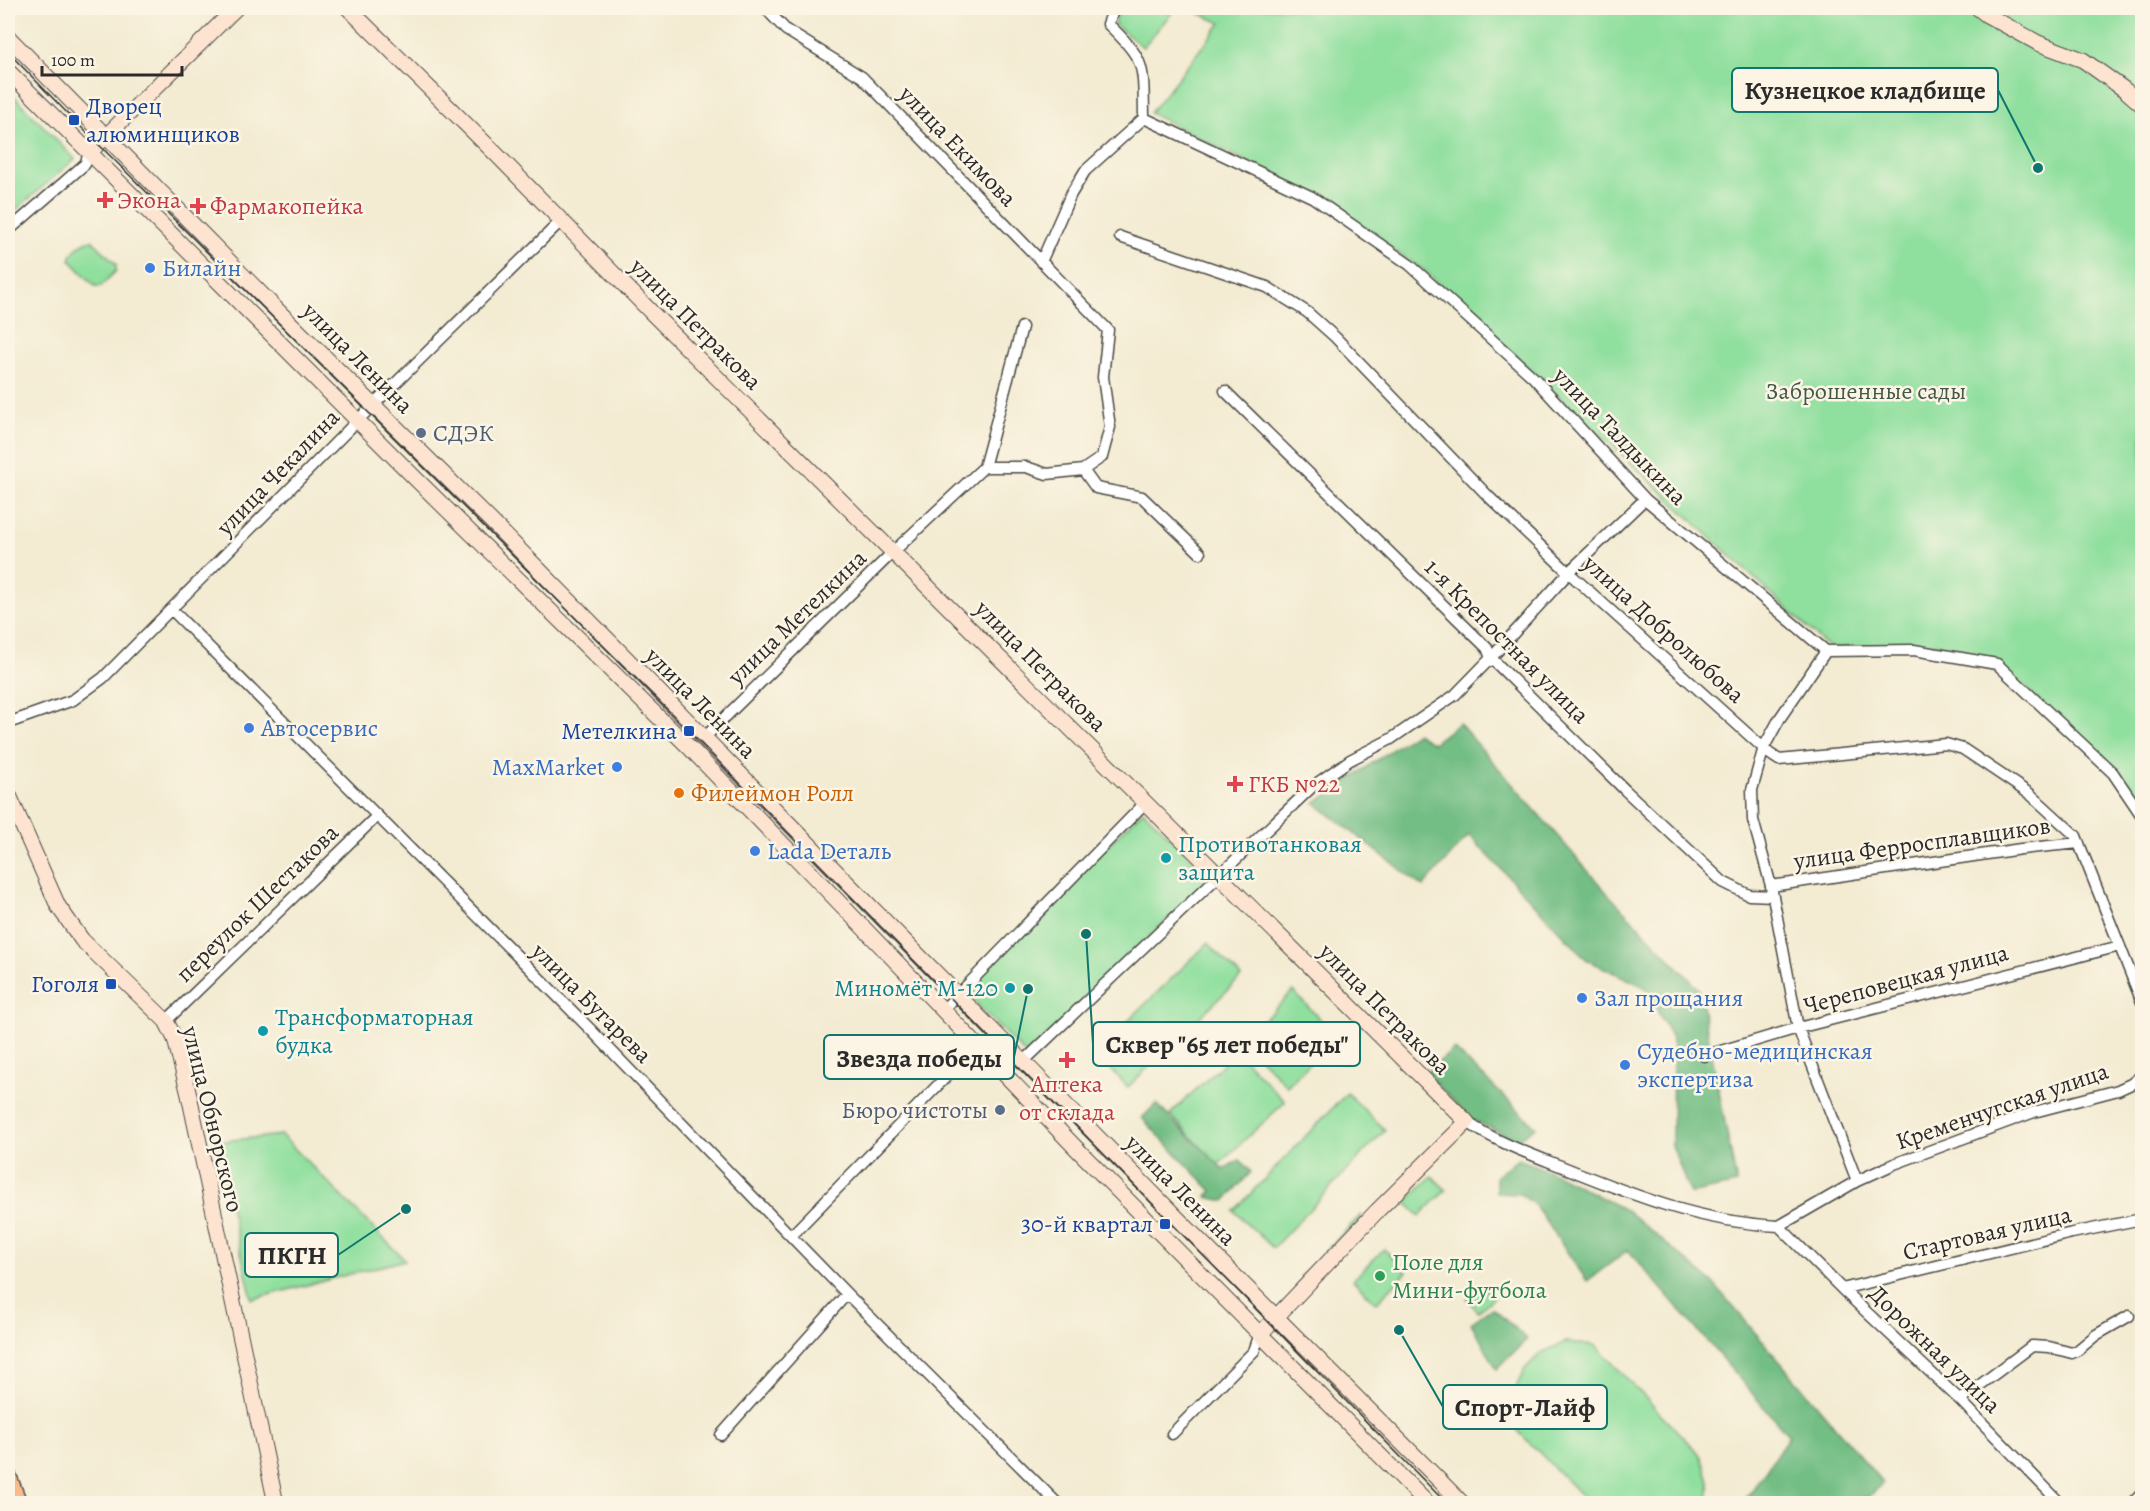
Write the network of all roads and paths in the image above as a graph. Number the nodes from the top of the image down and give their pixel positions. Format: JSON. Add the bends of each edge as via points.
{"nodes":[{"id":1,"x":236,"y":8,"type":"edge"},
{"id":2,"x":348,"y":8,"type":"edge"},
{"id":3,"x":765,"y":8,"type":"edge"},
{"id":4,"x":1114,"y":8,"type":"edge"},
{"id":5,"x":1978,"y":8,"type":"edge"},
{"id":6,"x":8,"y":37,"type":"edge"},
{"id":7,"x":8,"y":71,"type":"edge"},
{"id":8,"x":2142,"y":105,"type":"edge"},
{"id":9,"x":1144,"y":118,"type":"junction"},
{"id":10,"x":106,"y":138,"type":"junction"},
{"id":11,"x":90,"y":152,"type":"junction"},
{"id":12,"x":561,"y":221,"type":"junction"},
{"id":13,"x":8,"y":231,"type":"edge"},
{"id":14,"x":1120,"y":237,"type":"dead end"},
{"id":15,"x":1041,"y":262,"type":"junction"},
{"id":16,"x":1022,"y":327,"type":"dead end"},
{"id":17,"x":1225,"y":392,"type":"dead end"},
{"id":18,"x":373,"y":405,"type":"junction"},
{"id":19,"x":357,"y":421,"type":"junction"},
{"id":20,"x":984,"y":467,"type":"junction"},
{"id":21,"x":1083,"y":470,"type":"junction"},
{"id":22,"x":1645,"y":500,"type":"junction"},
{"id":23,"x":893,"y":552,"type":"junction"},
{"id":24,"x":1200,"y":553,"type":"dead end"},
{"id":25,"x":1569,"y":573,"type":"junction"},
{"id":26,"x":172,"y":610,"type":"junction"},
{"id":27,"x":1826,"y":651,"type":"junction"},
{"id":28,"x":1491,"y":658,"type":"junction"},
{"id":29,"x":8,"y":723,"type":"edge"},
{"id":30,"x":704,"y":738,"type":"junction"},
{"id":31,"x":1764,"y":747,"type":"junction"},
{"id":32,"x":8,"y":793,"type":"edge"},
{"id":33,"x":1146,"y":802,"type":"junction"},
{"id":34,"x":377,"y":816,"type":"junction"},
{"id":35,"x":2142,"y":816,"type":"edge"},
{"id":36,"x":2079,"y":843,"type":"junction"},
{"id":37,"x":1219,"y":875,"type":"junction"},
{"id":38,"x":1772,"y":891,"type":"junction"},
{"id":39,"x":2120,"y":946,"type":"junction"},
{"id":40,"x":958,"y":995,"type":"junction"},
{"id":41,"x":2142,"y":1002,"type":"edge"},
{"id":42,"x":943,"y":1010,"type":"junction"},
{"id":43,"x":166,"y":1021,"type":"junction"},
{"id":44,"x":1798,"y":1028,"type":"junction"},
{"id":45,"x":977,"y":1045,"type":"junction"},
{"id":46,"x":1704,"y":1056,"type":"dead end"},
{"id":47,"x":1023,"y":1062,"type":"junction"},
{"id":48,"x":2142,"y":1076,"type":"edge"},
{"id":49,"x":1467,"y":1122,"type":"junction"},
{"id":50,"x":1857,"y":1181,"type":"junction"},
{"id":51,"x":2142,"y":1219,"type":"edge"},
{"id":52,"x":1779,"y":1226,"type":"junction"},
{"id":53,"x":791,"y":1236,"type":"junction"},
{"id":54,"x":1842,"y":1289,"type":"junction"},
{"id":55,"x":847,"y":1294,"type":"junction"},
{"id":56,"x":1276,"y":1317,"type":"junction"},
{"id":57,"x":2129,"y":1317,"type":"dead end"},
{"id":58,"x":1260,"y":1334,"type":"junction"},
{"id":59,"x":1960,"y":1400,"type":"junction"},
{"id":60,"x":1172,"y":1434,"type":"dead end"},
{"id":61,"x":721,"y":1435,"type":"dead end"},
{"id":62,"x":8,"y":1476,"type":"edge"},
{"id":63,"x":2142,"y":1493,"type":"edge"},
{"id":64,"x":19,"y":1503,"type":"edge"},
{"id":65,"x":276,"y":1503,"type":"edge"},
{"id":66,"x":1058,"y":1503,"type":"edge"},
{"id":67,"x":1428,"y":1503,"type":"edge"},
{"id":68,"x":1463,"y":1503,"type":"edge"},
{"id":69,"x":2061,"y":1503,"type":"edge"},
{"id":70,"x":2132,"y":1503,"type":"edge"}],
"edges":[{"from":1,"to":10,"type":"main road"},
{"from":2,"to":12,"type":"main road","name":"улица Петракова"},
{"from":3,"to":15,"type":"street","name":"улица Екимова","via":[[786,30],[862,77]]},
{"from":4,"to":9,"type":"street","via":[[1108,24],[1131,45],[1143,67]]},
{"from":5,"to":8,"type":"main road","via":[[2038,42],[2083,60]]},
{"from":6,"to":10,"type":"main road","name":"улица Ленина"},
{"from":7,"to":11,"type":"main road","name":"улица Ленина"},
{"from":9,"to":15,"type":"street","via":[[1085,171]]},
{"from":9,"to":22,"type":"street","name":"улица Талдыкина","via":[[1312,197],[1410,265],[1534,378]]},
{"from":10,"to":11,"type":"main road"},
{"from":10,"to":18,"type":"main road","name":"улица Ленина"},
{"from":11,"to":13,"type":"street","via":[[85,164]]},
{"from":11,"to":19,"type":"main road","name":"улица Ленина"},
{"from":12,"to":18,"type":"street","name":"улица Чекалина"},
{"from":12,"to":23,"type":"main road","name":"улица Петракова"},
{"from":14,"to":25,"type":"street","name":"улица Добролюбова","via":[[1267,287],[1306,312]]},
{"from":15,"to":21,"type":"street","name":"улица Екимова","via":[[1108,330],[1103,377],[1110,427],[1102,457]]},
{"from":16,"to":20,"type":"street"},
{"from":17,"to":28,"type":"street","name":"1-я Крепостная улица","via":[[1487,648]]},
{"from":18,"to":19,"type":"street","name":"улица Чекалина"},
{"from":18,"to":30,"type":"main road","name":"улица Ленина"},
{"from":19,"to":26,"type":"street","name":"улица Чекалина"},
{"from":19,"to":42,"type":"main road","name":"улица Ленина","via":[[691,749]]},
{"from":20,"to":21,"type":"street","via":[[1026,467],[1047,474]]},
{"from":20,"to":23,"type":"street","name":"улица Метелкина"},
{"from":21,"to":24,"type":"street","via":[[1096,488],[1142,497]]},
{"from":22,"to":25,"type":"street"},
{"from":22,"to":27,"type":"street","name":"улица Талдыкина"},
{"from":23,"to":30,"type":"street","name":"улица Метелкина"},
{"from":23,"to":33,"type":"main road","name":"улица Петракова"},
{"from":25,"to":28,"type":"street"},
{"from":25,"to":31,"type":"street","name":"улица Добролюбова"},
{"from":26,"to":29,"type":"street","name":"улица Чекалина","via":[[103,678],[73,700]]},
{"from":26,"to":34,"type":"street","name":"улица Бугарева"},
{"from":27,"to":31,"type":"street"},
{"from":27,"to":35,"type":"street","via":[[1914,650],[1997,664],[2113,773]]},
{"from":28,"to":37,"type":"street","via":[[1455,695],[1313,786]]},
{"from":28,"to":38,"type":"street","name":"1-я Крепостная улица","via":[[1723,882],[1749,895]]},
{"from":30,"to":40,"type":"main road","name":"улица Ленина"},
{"from":31,"to":36,"type":"street","name":"улица Добролюбова","via":[[1779,760],[1946,744],[1963,749],[2030,794]]},
{"from":31,"to":38,"type":"street","via":[[1752,790],[1753,820]]},
{"from":32,"to":43,"type":"main road","name":"улица Обнорского","via":[[67,921]]},
{"from":33,"to":37,"type":"main road","name":"улица Петракова"},
{"from":33,"to":40,"type":"street"},
{"from":34,"to":43,"type":"street","name":"переулок Шестакова"},
{"from":34,"to":53,"type":"street","name":"улица Бугарева"},
{"from":36,"to":38,"type":"street","name":"улица Ферросплавщиков","via":[[2020,849]]},
{"from":36,"to":39,"type":"street","name":"улица Добролюбова"},
{"from":37,"to":47,"type":"street"},
{"from":37,"to":49,"type":"main road","name":"улица Петракова"},
{"from":38,"to":44,"type":"street"},
{"from":39,"to":41,"type":"street","name":"улица Добролюбова"},
{"from":39,"to":44,"type":"street","name":"Череповецкая улица"},
{"from":40,"to":42,"type":"street"},
{"from":40,"to":47,"type":"main road","name":"улица Ленина"},
{"from":42,"to":45,"type":"main road","name":"улица Ленина"},
{"from":43,"to":65,"type":"main road","name":"улица Обнорского","via":[[175,1039],[189,1095]]},
{"from":44,"to":46,"type":"street","name":"Череповецкая улица"},
{"from":44,"to":50,"type":"street"},
{"from":45,"to":53,"type":"street"},
{"from":45,"to":58,"type":"main road","name":"улица Ленина"},
{"from":47,"to":56,"type":"main road","name":"улица Ленина"},
{"from":48,"to":50,"type":"street","name":"Кременчугская улица","via":[[2118,1090],[2034,1112]]},
{"from":49,"to":52,"type":"street","name":"улица Петракова","via":[[1487,1136],[1534,1156],[1679,1211],[1750,1225]]},
{"from":49,"to":56,"type":"main road"},
{"from":50,"to":52,"type":"street","name":"Кременчугская улица"},
{"from":51,"to":54,"type":"street","name":"Стартовая улица"},
{"from":52,"to":54,"type":"street","name":"Дорожная улица"},
{"from":53,"to":55,"type":"street","name":"улица Бугарева"},
{"from":54,"to":59,"type":"street","name":"Дорожная улица"},
{"from":55,"to":61,"type":"street"},
{"from":55,"to":66,"type":"street","name":"улица Бугарева"},
{"from":56,"to":58,"type":"main road"},
{"from":56,"to":68,"type":"main road","name":"улица Ленина"},
{"from":57,"to":59,"type":"street","via":[[2072,1353],[2032,1346]]},
{"from":58,"to":60,"type":"street","via":[[1254,1351]]},
{"from":58,"to":67,"type":"main road","name":"улица Ленина"},
{"from":59,"to":69,"type":"street","name":"Дорожная улица"},
{"from":62,"to":64,"type":"main road"},
{"from":63,"to":70,"type":"street"}]}
